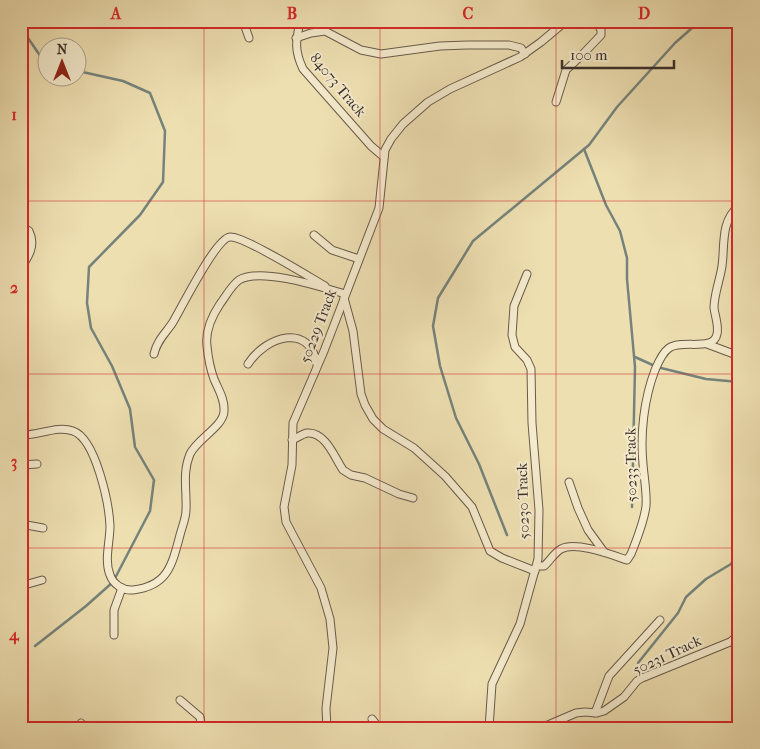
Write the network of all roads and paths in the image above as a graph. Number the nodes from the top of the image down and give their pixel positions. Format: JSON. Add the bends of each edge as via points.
{"nodes":[{"id":1,"x":243,"y":21,"type":"edge"},
{"id":2,"x":300,"y":21,"type":"edge"},
{"id":3,"x":596,"y":21,"type":"edge"},
{"id":4,"x":563,"y":22,"type":"edge"},
{"id":5,"x":249,"y":38,"type":"dead end"},
{"id":6,"x":296,"y":38,"type":"junction"},
{"id":7,"x":525,"y":54,"type":"junction"},
{"id":8,"x":556,"y":102,"type":"dead end"},
{"id":9,"x":384,"y":157,"type":"junction"},
{"id":10,"x":739,"y":206,"type":"edge"},
{"id":11,"x":21,"y":226,"type":"edge"},
{"id":12,"x":314,"y":236,"type":"dead end"},
{"id":13,"x":359,"y":259,"type":"junction"},
{"id":14,"x":21,"y":268,"type":"edge"},
{"id":15,"x":527,"y":274,"type":"dead end"},
{"id":16,"x":333,"y":290,"type":"junction"},
{"id":17,"x":345,"y":296,"type":"junction"},
{"id":18,"x":707,"y":344,"type":"junction"},
{"id":19,"x":154,"y":354,"type":"dead end"},
{"id":20,"x":739,"y":356,"type":"edge"},
{"id":21,"x":248,"y":364,"type":"dead end"},
{"id":22,"x":317,"y":366,"type":"junction"},
{"id":23,"x":21,"y":435,"type":"edge"},
{"id":24,"x":292,"y":440,"type":"junction"},
{"id":25,"x":37,"y":464,"type":"dead end"},
{"id":26,"x":21,"y":465,"type":"edge"},
{"id":27,"x":569,"y":482,"type":"dead end"},
{"id":28,"x":413,"y":498,"type":"dead end"},
{"id":29,"x":21,"y":524,"type":"edge"},
{"id":30,"x":43,"y":528,"type":"dead end"},
{"id":31,"x":604,"y":552,"type":"junction"},
{"id":32,"x":536,"y":569,"type":"junction"},
{"id":33,"x":42,"y":580,"type":"dead end"},
{"id":34,"x":21,"y":586,"type":"edge"},
{"id":35,"x":122,"y":588,"type":"junction"},
{"id":36,"x":739,"y":619,"type":"edge"},
{"id":37,"x":660,"y":620,"type":"dead end"},
{"id":38,"x":114,"y":635,"type":"dead end"},
{"id":39,"x":180,"y":700,"type":"dead end"},
{"id":40,"x":595,"y":713,"type":"junction"},
{"id":41,"x":372,"y":719,"type":"dead end"},
{"id":42,"x":198,"y":728,"type":"edge"},
{"id":43,"x":327,"y":728,"type":"edge"},
{"id":44,"x":379,"y":728,"type":"edge"},
{"id":45,"x":489,"y":728,"type":"edge"},
{"id":46,"x":541,"y":728,"type":"edge"}],
"edges":[{"from":1,"to":5,"type":"street"},
{"from":2,"to":6,"type":"street","name":"84073 Track"},
{"from":3,"to":8,"type":"street","via":[[600,35],[566,70]]},
{"from":4,"to":7,"type":"street","name":"50229 Track"},
{"from":6,"to":7,"type":"street","via":[[325,31],[361,50],[381,54],[467,45],[509,45],[521,48]]},
{"from":6,"to":9,"type":"street","name":"84073 Track","via":[[303,69]]},
{"from":7,"to":9,"type":"street","name":"50229 Track","via":[[428,102],[403,124],[391,139]]},
{"from":9,"to":13,"type":"street","name":"50229 Track","via":[[379,208]]},
{"from":10,"to":18,"type":"street","via":[[732,213],[724,235],[715,299],[717,334],[714,341]]},
{"from":11,"to":14,"type":"street","via":[[30,231],[33,245]]},
{"from":12,"to":13,"type":"street","via":[[332,250]]},
{"from":13,"to":17,"type":"street","name":"50229 Track"},
{"from":15,"to":32,"type":"street","name":"50230 Track","via":[[514,306],[512,335],[514,347],[528,360],[531,369],[539,510]]},
{"from":16,"to":17,"type":"street"},
{"from":16,"to":19,"type":"street","via":[[255,246],[234,237],[228,238],[207,263],[156,345]]},
{"from":16,"to":35,"type":"street","via":[[260,275],[240,280],[226,296],[212,317],[206,338],[212,375],[224,402],[224,415],[195,446],[188,461],[184,487],[186,511],[173,562],[165,576],[152,586],[132,590]]},
{"from":17,"to":22,"type":"street","name":"50229 Track"},
{"from":17,"to":32,"type":"street","via":[[361,394],[373,419],[414,448],[445,476],[472,507],[490,551]]},
{"from":18,"to":20,"type":"street"},
{"from":18,"to":31,"type":"street","name":"50233 Track","via":[[682,344],[671,347],[662,356],[645,410],[642,438],[646,507],[628,560]]},
{"from":21,"to":22,"type":"street","via":[[268,343],[290,337],[308,344],[314,351]]},
{"from":22,"to":24,"type":"street","name":"50229 Track","via":[[293,423]]},
{"from":23,"to":35,"type":"street","via":[[69,429],[86,442],[101,479],[109,517],[108,567],[113,582]]},
{"from":24,"to":28,"type":"street","via":[[304,434],[317,435],[346,473]]},
{"from":24,"to":43,"type":"street","name":"50229 Track","via":[[292,465],[284,516],[320,588],[333,635]]},
{"from":25,"to":26,"type":"street"},
{"from":27,"to":31,"type":"street","via":[[588,530]]},
{"from":29,"to":30,"type":"street"},
{"from":31,"to":32,"type":"street","via":[[563,548]]},
{"from":32,"to":45,"type":"street","name":"50230 Track","via":[[520,624],[492,684]]},
{"from":33,"to":34,"type":"street"},
{"from":35,"to":38,"type":"street","via":[[114,610]]},
{"from":36,"to":40,"type":"street","name":"50231 Track","via":[[733,641],[636,681],[618,702]]},
{"from":37,"to":40,"type":"street","via":[[609,676]]},
{"from":39,"to":42,"type":"street","via":[[200,717]]},
{"from":40,"to":46,"type":"street","name":"50231 Track","via":[[576,713]]},
{"from":41,"to":44,"type":"street"}]}
